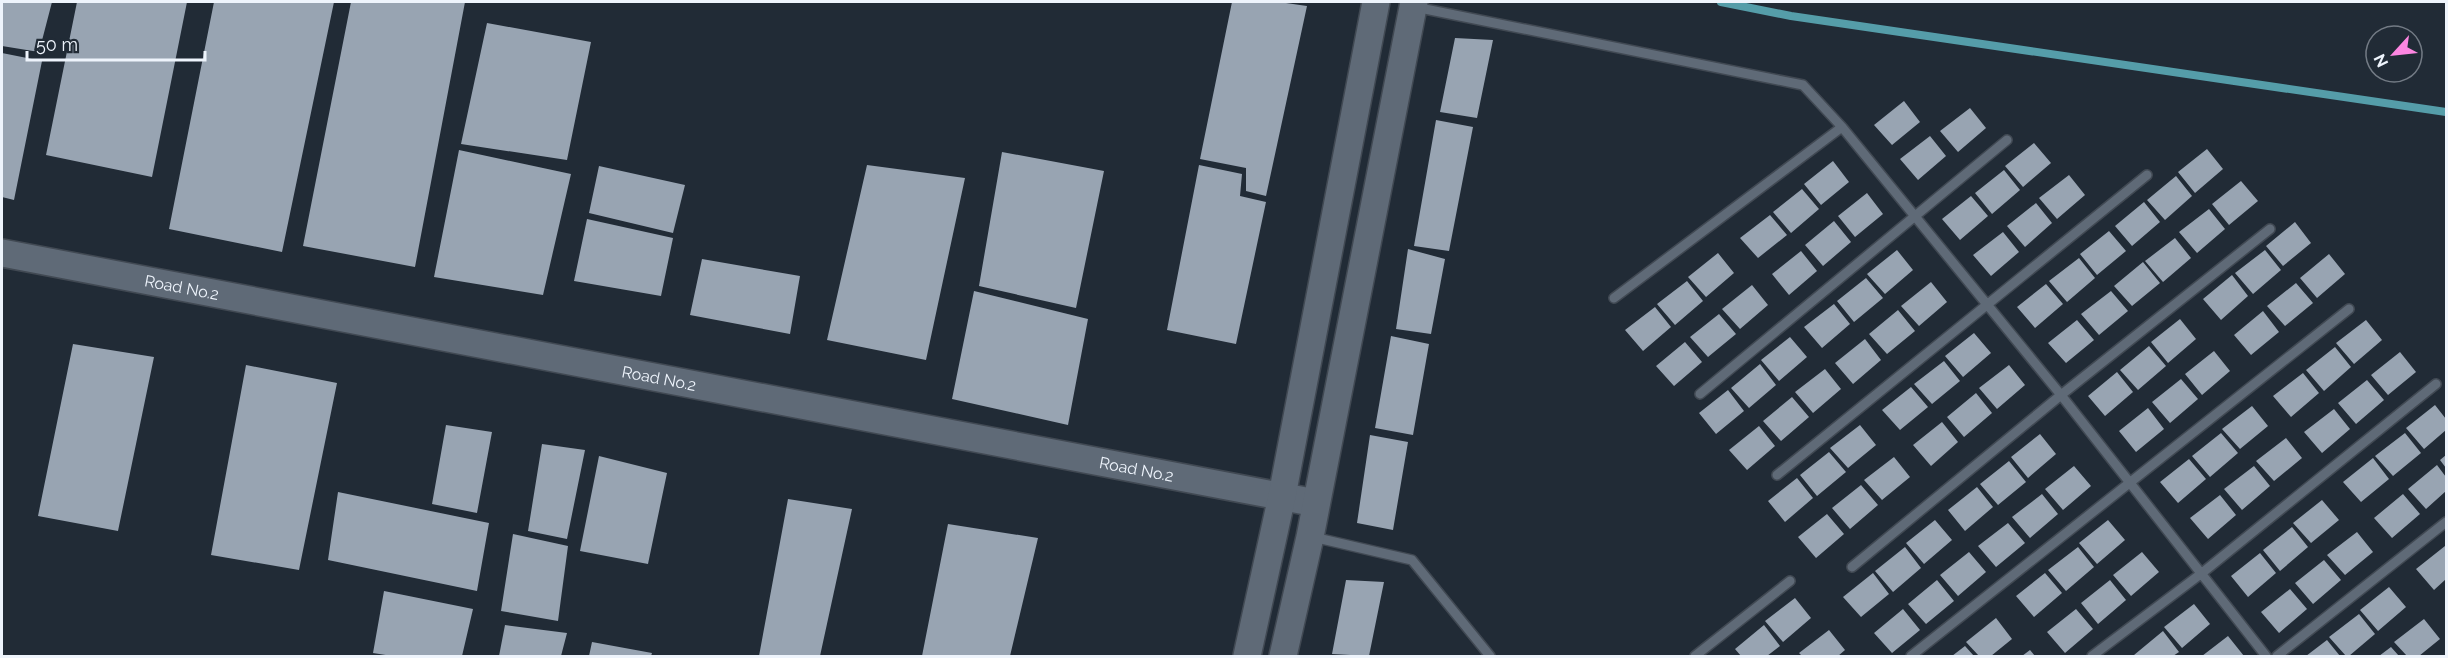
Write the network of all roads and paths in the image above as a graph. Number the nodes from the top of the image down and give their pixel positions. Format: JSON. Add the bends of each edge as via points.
{"nodes":[{"id":1,"x":1376,"y":2,"type":"edge"},
{"id":2,"x":1413,"y":4,"type":"edge"},
{"id":3,"x":1842,"y":127,"type":"junction"},
{"id":4,"x":2007,"y":140,"type":"dead end"},
{"id":5,"x":2147,"y":174,"type":"dead end"},
{"id":6,"x":1914,"y":215,"type":"junction"},
{"id":7,"x":2270,"y":229,"type":"dead end"},
{"id":8,"x":2,"y":253,"type":"edge"},
{"id":9,"x":1614,"y":298,"type":"dead end"},
{"id":10,"x":1986,"y":306,"type":"junction"},
{"id":11,"x":2349,"y":309,"type":"dead end"},
{"id":12,"x":2436,"y":384,"type":"dead end"},
{"id":13,"x":1700,"y":394,"type":"dead end"},
{"id":14,"x":2061,"y":395,"type":"junction"},
{"id":15,"x":1777,"y":475,"type":"dead end"},
{"id":16,"x":2130,"y":483,"type":"junction"},
{"id":17,"x":1282,"y":496,"type":"junction"},
{"id":18,"x":1316,"y":503,"type":"junction"},
{"id":19,"x":2446,"y":522,"type":"edge"},
{"id":20,"x":1310,"y":537,"type":"junction"},
{"id":21,"x":1852,"y":567,"type":"dead end"},
{"id":22,"x":2202,"y":573,"type":"junction"},
{"id":23,"x":1790,"y":581,"type":"dead end"},
{"id":24,"x":1911,"y":656,"type":"edge"},
{"id":25,"x":1247,"y":657,"type":"edge"},
{"id":26,"x":1283,"y":657,"type":"edge"},
{"id":27,"x":1490,"y":657,"type":"edge"},
{"id":28,"x":1695,"y":657,"type":"edge"},
{"id":29,"x":2092,"y":657,"type":"edge"},
{"id":30,"x":2266,"y":657,"type":"edge"},
{"id":31,"x":2277,"y":657,"type":"edge"}],
"edges":[{"from":1,"to":17,"type":"main road"},
{"from":2,"to":3,"type":"lane","via":[[1803,85]]},
{"from":2,"to":18,"type":"main road"},
{"from":3,"to":6,"type":"lane"},
{"from":3,"to":9,"type":"lane"},
{"from":4,"to":6,"type":"lane"},
{"from":5,"to":10,"type":"lane"},
{"from":6,"to":10,"type":"lane"},
{"from":6,"to":13,"type":"lane"},
{"from":7,"to":14,"type":"lane"},
{"from":8,"to":17,"type":"main road","name":"Road No.2"},
{"from":10,"to":14,"type":"lane"},
{"from":10,"to":15,"type":"lane"},
{"from":11,"to":16,"type":"lane"},
{"from":12,"to":22,"type":"lane"},
{"from":14,"to":16,"type":"lane"},
{"from":14,"to":21,"type":"lane"},
{"from":16,"to":22,"type":"lane"},
{"from":16,"to":24,"type":"lane"},
{"from":17,"to":18,"type":"main road","name":"Road No.2"},
{"from":17,"to":25,"type":"main road"},
{"from":18,"to":20,"type":"main road"},
{"from":19,"to":31,"type":"lane"},
{"from":20,"to":26,"type":"main road"},
{"from":20,"to":27,"type":"lane","via":[[1412,560]]},
{"from":22,"to":29,"type":"lane"},
{"from":22,"to":30,"type":"lane"},
{"from":23,"to":28,"type":"lane"}]}
